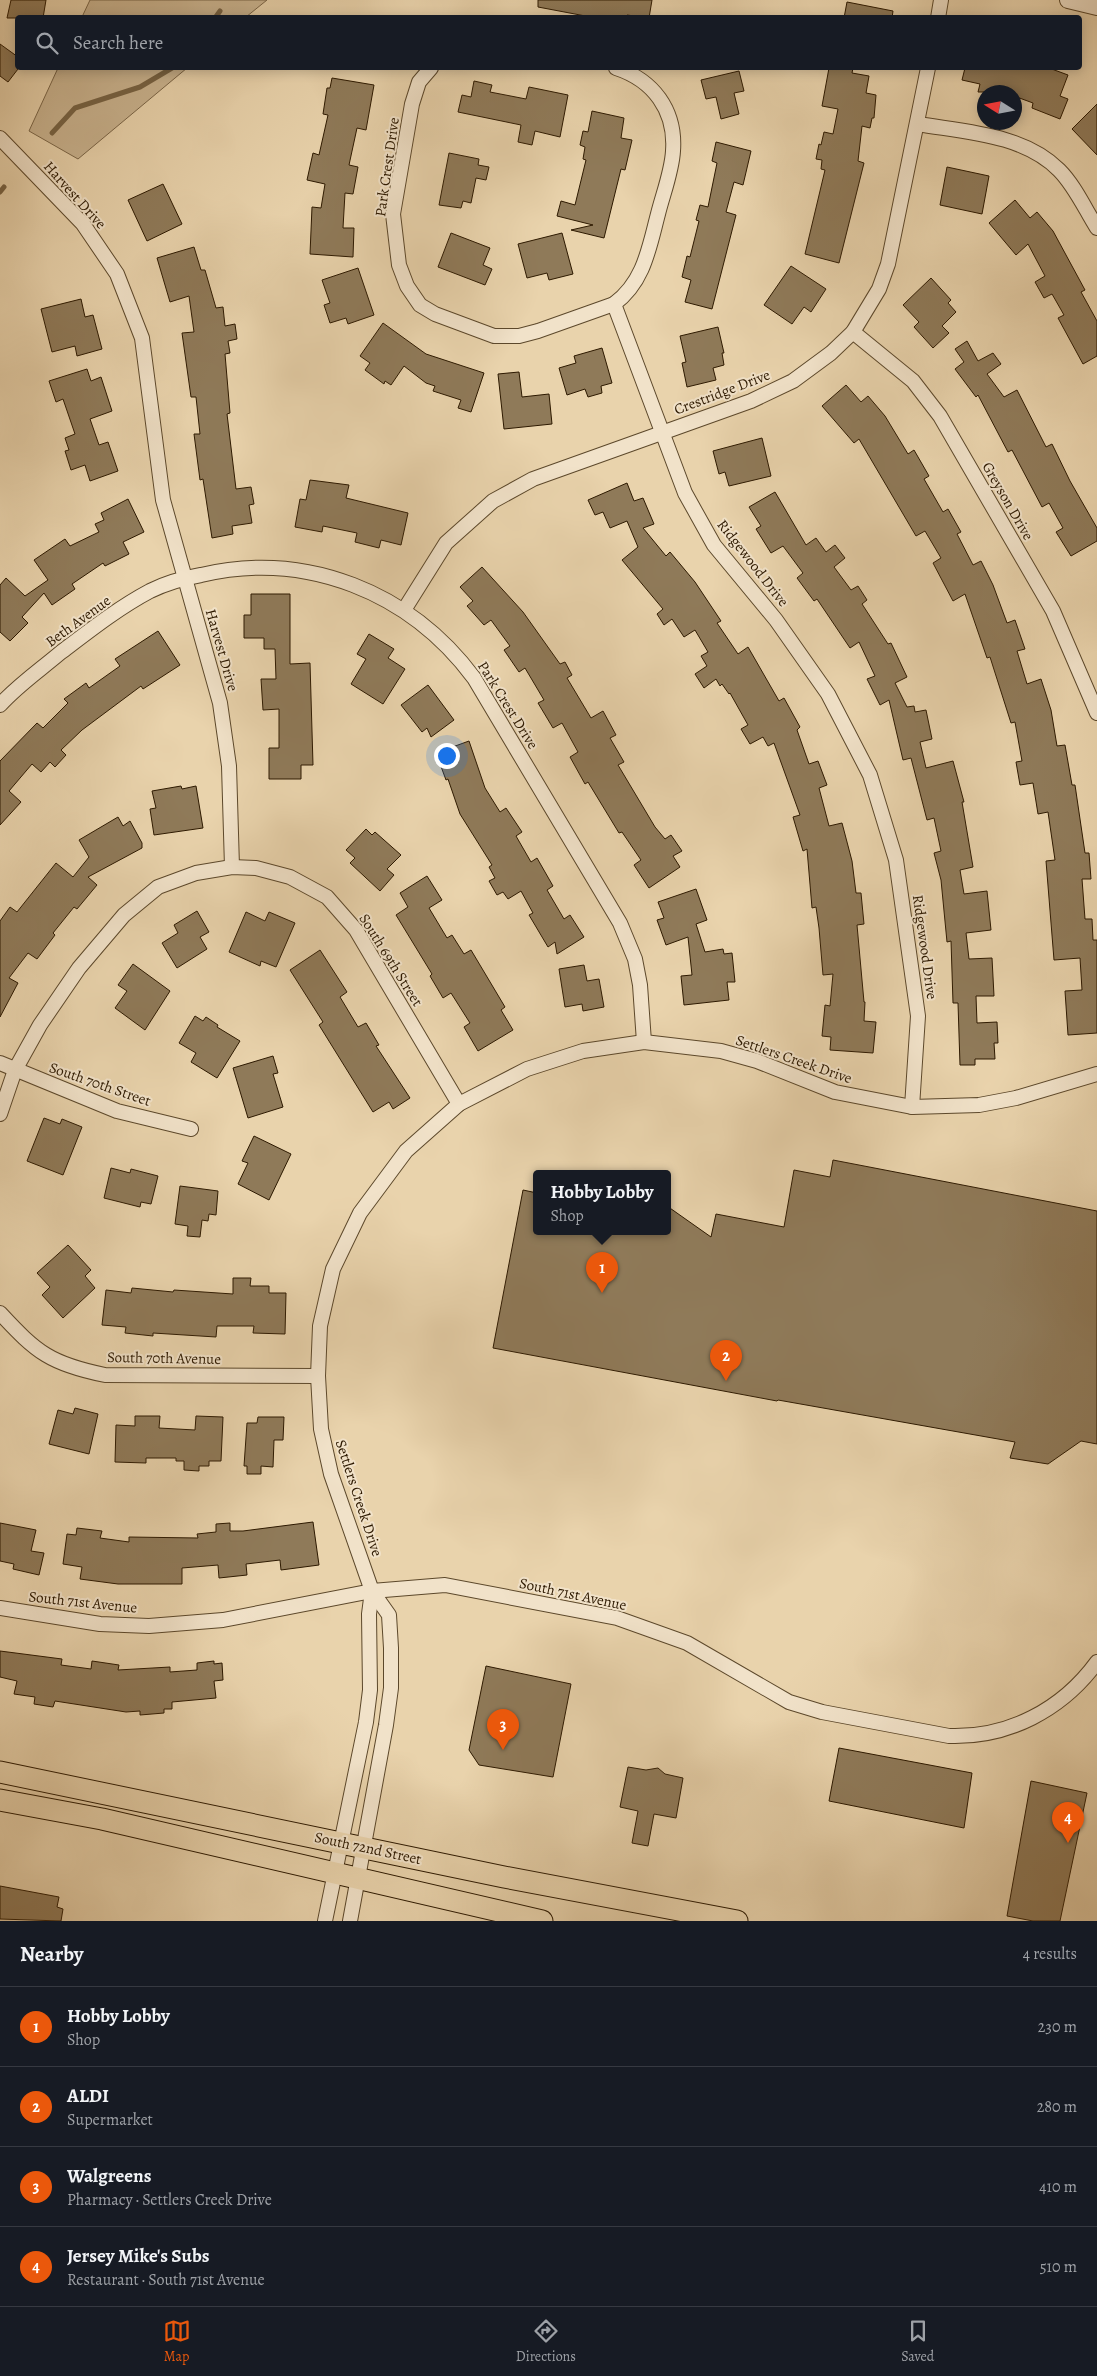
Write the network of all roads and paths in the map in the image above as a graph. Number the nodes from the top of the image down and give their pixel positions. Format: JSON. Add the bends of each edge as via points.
{"nodes":[{"id":1,"x":941,"y":0,"type":"edge"},
{"id":2,"x":1068,"y":0,"type":"edge"},
{"id":3,"x":1091,"y":0,"type":"edge"},
{"id":4,"x":1097,"y":1,"type":"edge"},
{"id":5,"x":1097,"y":7,"type":"edge"},
{"id":6,"x":938,"y":15,"type":"edge"},
{"id":7,"x":429,"y":70,"type":"edge"},
{"id":8,"x":622,"y":70,"type":"edge"},
{"id":9,"x":928,"y":70,"type":"edge"},
{"id":10,"x":918,"y":124,"type":"junction"},
{"id":11,"x":0,"y":138,"type":"edge"},
{"id":12,"x":1097,"y":228,"type":"edge"},
{"id":13,"x":614,"y":304,"type":"junction"},
{"id":14,"x":852,"y":332,"type":"junction"},
{"id":15,"x":661,"y":432,"type":"junction"},
{"id":16,"x":185,"y":578,"type":"junction"},
{"id":17,"x":404,"y":610,"type":"junction"},
{"id":18,"x":1092,"y":687,"type":"edge"},
{"id":19,"x":0,"y":705,"type":"edge"},
{"id":20,"x":1097,"y":713,"type":"edge"},
{"id":21,"x":232,"y":866,"type":"junction"},
{"id":22,"x":644,"y":1042,"type":"junction"},
{"id":23,"x":0,"y":1063,"type":"edge"},
{"id":24,"x":15,"y":1070,"type":"junction"},
{"id":25,"x":1097,"y":1074,"type":"edge"},
{"id":26,"x":459,"y":1104,"type":"junction"},
{"id":27,"x":912,"y":1107,"type":"junction"},
{"id":28,"x":0,"y":1114,"type":"edge"},
{"id":29,"x":191,"y":1129,"type":"dead end"},
{"id":30,"x":0,"y":1313,"type":"edge"},
{"id":31,"x":318,"y":1376,"type":"junction"},
{"id":32,"x":372,"y":1591,"type":"junction"},
{"id":33,"x":0,"y":1608,"type":"edge"},
{"id":34,"x":1097,"y":1662,"type":"edge"},
{"id":35,"x":0,"y":1772,"type":"edge"},
{"id":36,"x":0,"y":1800,"type":"edge"},
{"id":37,"x":342,"y":1842,"type":"junction"},
{"id":38,"x":363,"y":1847,"type":"junction"},
{"id":39,"x":335,"y":1873,"type":"junction"},
{"id":40,"x":356,"y":1878,"type":"junction"},
{"id":41,"x":325,"y":1921,"type":"edge"},
{"id":42,"x":350,"y":1921,"type":"edge"},
{"id":43,"x":542,"y":1921,"type":"edge"},
{"id":44,"x":737,"y":1921,"type":"edge"}],
"edges":[{"from":1,"to":6,"type":"street"},
{"from":2,"to":5,"type":"street"},
{"from":3,"to":4,"type":"street"},
{"from":7,"to":13,"type":"street","name":"Park Crest Drive","via":[[420,82],[412,104],[393,214],[398,265],[420,305],[435,314],[494,336],[519,336]]},
{"from":8,"to":13,"type":"street","via":[[652,88],[664,104],[671,122],[673,151],[644,266],[635,284]]},
{"from":9,"to":10,"type":"street","name":"Crestridge Drive"},
{"from":10,"to":12,"type":"street","via":[[985,135],[1038,153],[1071,184]]},
{"from":10,"to":14,"type":"street","name":"Crestridge Drive","via":[[888,264],[879,289]]},
{"from":11,"to":16,"type":"street","name":"Harvest Drive","via":[[83,224],[117,274],[142,338],[163,500]]},
{"from":13,"to":15,"type":"street","name":"Ridgewood Drive"},
{"from":14,"to":15,"type":"street","name":"Crestridge Drive","via":[[831,353],[793,381],[751,402]]},
{"from":14,"to":18,"type":"street","name":"Greyson Drive","via":[[913,382],[940,416],[1053,611]]},
{"from":15,"to":17,"type":"street","name":"Crestridge Drive","via":[[533,478],[493,501],[446,543]]},
{"from":15,"to":27,"type":"street","name":"Ridgewood Drive","via":[[685,494],[714,545],[776,620],[828,694],[870,774],[896,860],[918,1016]]},
{"from":16,"to":17,"type":"street","name":"Park Crest Drive","via":[[220,570],[262,567],[300,571],[337,579],[381,596]]},
{"from":16,"to":19,"type":"street","name":"Beth Avenue","via":[[151,590],[100,622],[14,690]]},
{"from":16,"to":21,"type":"street","name":"Harvest Drive","via":[[220,703],[229,766]]},
{"from":17,"to":22,"type":"street","name":"Park Crest Drive","via":[[444,642],[474,678],[620,923],[635,959]]},
{"from":18,"to":20,"type":"street","name":"Greyson Drive"},
{"from":21,"to":24,"type":"street","via":[[196,873],[158,888],[124,915],[79,968],[40,1025]]},
{"from":21,"to":26,"type":"street","name":"South 69th Street","via":[[256,868],[290,877],[327,897],[356,930]]},
{"from":22,"to":26,"type":"street","name":"Settlers Creek Drive","via":[[583,1051],[527,1069]]},
{"from":22,"to":27,"type":"street","name":"Settlers Creek Drive","via":[[721,1051],[757,1061],[835,1092]]},
{"from":23,"to":24,"type":"street","name":"South 70th Street"},
{"from":24,"to":28,"type":"street"},
{"from":24,"to":29,"type":"street","name":"South 70th Street","via":[[116,1111]]},
{"from":25,"to":27,"type":"street","name":"Settlers Creek Drive","via":[[1016,1098],[979,1105]]},
{"from":26,"to":31,"type":"street","name":"Settlers Creek Drive","via":[[406,1151],[360,1213],[333,1269],[320,1326]]},
{"from":30,"to":31,"type":"street","name":"South 70th Avenue","via":[[48,1358],[75,1369],[105,1375]]},
{"from":31,"to":32,"type":"street","name":"Settlers Creek Drive","via":[[321,1429],[329,1465]]},
{"from":32,"to":33,"type":"street","name":"South 71st Avenue","via":[[223,1620],[149,1626],[100,1624]]},
{"from":32,"to":34,"type":"street","name":"South 71st Avenue","via":[[444,1584],[617,1618],[687,1643],[789,1702],[813,1710],[949,1736],[996,1732],[1037,1715],[1074,1689]]},
{"from":32,"to":37,"type":"street","name":"Settlers Creek Drive","via":[[369,1614],[370,1690]]},
{"from":32,"to":38,"type":"street","name":"Settlers Creek Drive","via":[[389,1615],[390,1688]]},
{"from":35,"to":37,"type":"main road","name":"South 72nd Street"},
{"from":36,"to":39,"type":"main road","name":"South 72nd Street","via":[[102,1819]]},
{"from":37,"to":38,"type":"main road","name":"South 72nd Street"},
{"from":37,"to":39,"type":"street","name":"Settlers Creek Drive"},
{"from":38,"to":40,"type":"street","name":"Settlers Creek Drive"},
{"from":38,"to":44,"type":"main road","name":"South 72nd Street"},
{"from":39,"to":40,"type":"main road","name":"South 72nd Street"},
{"from":39,"to":41,"type":"street","name":"Settlers Creek Drive"},
{"from":40,"to":42,"type":"street","name":"Settlers Creek Drive"},
{"from":40,"to":43,"type":"main road","name":"South 72nd Street"}]}
